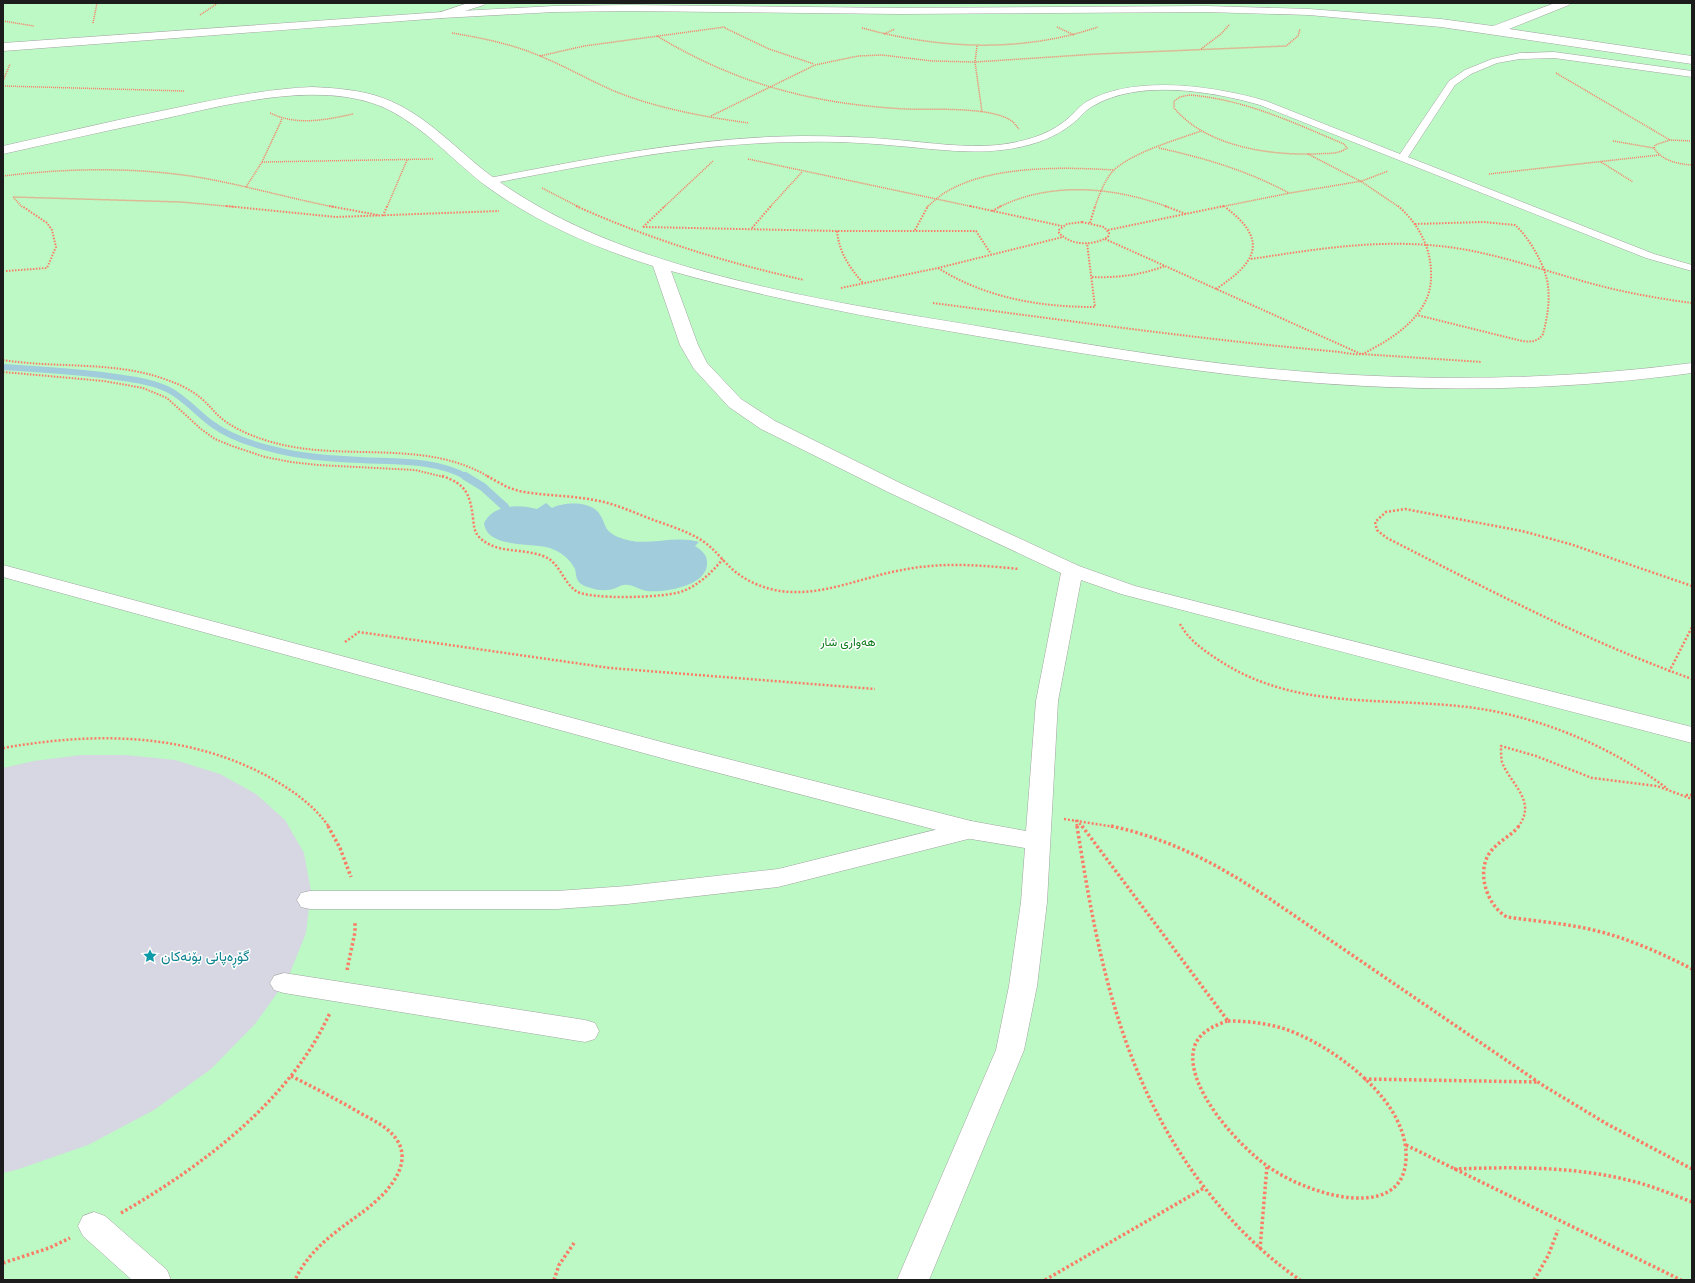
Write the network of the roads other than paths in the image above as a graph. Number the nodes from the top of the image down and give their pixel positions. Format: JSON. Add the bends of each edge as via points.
{"nodes":[{"id":1,"x":480,"y":3,"type":"edge"},
{"id":2,"x":1565,"y":3,"type":"edge"},
{"id":3,"x":442,"y":15,"type":"junction"},
{"id":4,"x":1495,"y":30,"type":"junction"},
{"id":5,"x":3,"y":47,"type":"edge"},
{"id":6,"x":1692,"y":60,"type":"edge"},
{"id":7,"x":1692,"y":74,"type":"edge"},
{"id":8,"x":3,"y":150,"type":"edge"},
{"id":9,"x":1408,"y":159,"type":"junction"},
{"id":10,"x":489,"y":181,"type":"junction"},
{"id":11,"x":660,"y":263,"type":"junction"},
{"id":12,"x":1692,"y":268,"type":"edge"},
{"id":13,"x":1692,"y":368,"type":"edge"},
{"id":14,"x":3,"y":570,"type":"edge"},
{"id":15,"x":1072,"y":570,"type":"junction"},
{"id":16,"x":1692,"y":735,"type":"edge"},
{"id":17,"x":971,"y":830,"type":"junction"},
{"id":18,"x":1038,"y":842,"type":"junction"},
{"id":19,"x":310,"y":900,"type":"dead end"},
{"id":20,"x":284,"y":983,"type":"dead end"},
{"id":21,"x":585,"y":1031,"type":"dead end"},
{"id":22,"x":94,"y":1226,"type":"road end"},
{"id":23,"x":155,"y":1280,"type":"edge"},
{"id":24,"x":913,"y":1280,"type":"edge"}],
"edges":[{"from":1,"to":3,"type":"street"},
{"from":2,"to":4,"type":"street"},
{"from":3,"to":4,"type":"street","via":[[623,8],[900,12],[1111,8],[1256,9],[1377,17]]},
{"from":3,"to":5,"type":"street"},
{"from":4,"to":6,"type":"street"},
{"from":7,"to":9,"type":"lane","via":[[1561,56],[1526,55],[1506,58],[1468,72],[1452,83]]},
{"from":8,"to":10,"type":"street","via":[[268,94],[307,91],[343,93],[377,99],[393,106]]},
{"from":9,"to":10,"type":"lane","via":[[1249,99],[1225,93],[1162,88],[1122,93],[1100,99],[1084,107],[1073,120],[1059,130],[1030,141],[1003,147],[967,149],[854,140],[757,139],[653,151]]},
{"from":9,"to":12,"type":"lane","via":[[1650,256]]},
{"from":10,"to":11,"type":"street","via":[[535,210],[581,234]]},
{"from":11,"to":13,"type":"street","via":[[792,298],[876,314],[1248,372],[1360,380],[1484,383],[1633,376]]},
{"from":11,"to":15,"type":"street","via":[[690,345],[716,384],[735,403],[768,425]]},
{"from":14,"to":17,"type":"street","via":[[669,752]]},
{"from":15,"to":16,"type":"street","via":[[1128,590]]},
{"from":15,"to":18,"type":"street","via":[[1047,701]]},
{"from":17,"to":18,"type":"street"},
{"from":17,"to":19,"type":"street","via":[[778,878],[642,893],[557,900]]},
{"from":18,"to":24,"type":"street","via":[[1034,902],[1023,986],[1010,1050]]},
{"from":20,"to":21,"type":"street"},
{"from":22,"to":23,"type":"street"}]}
